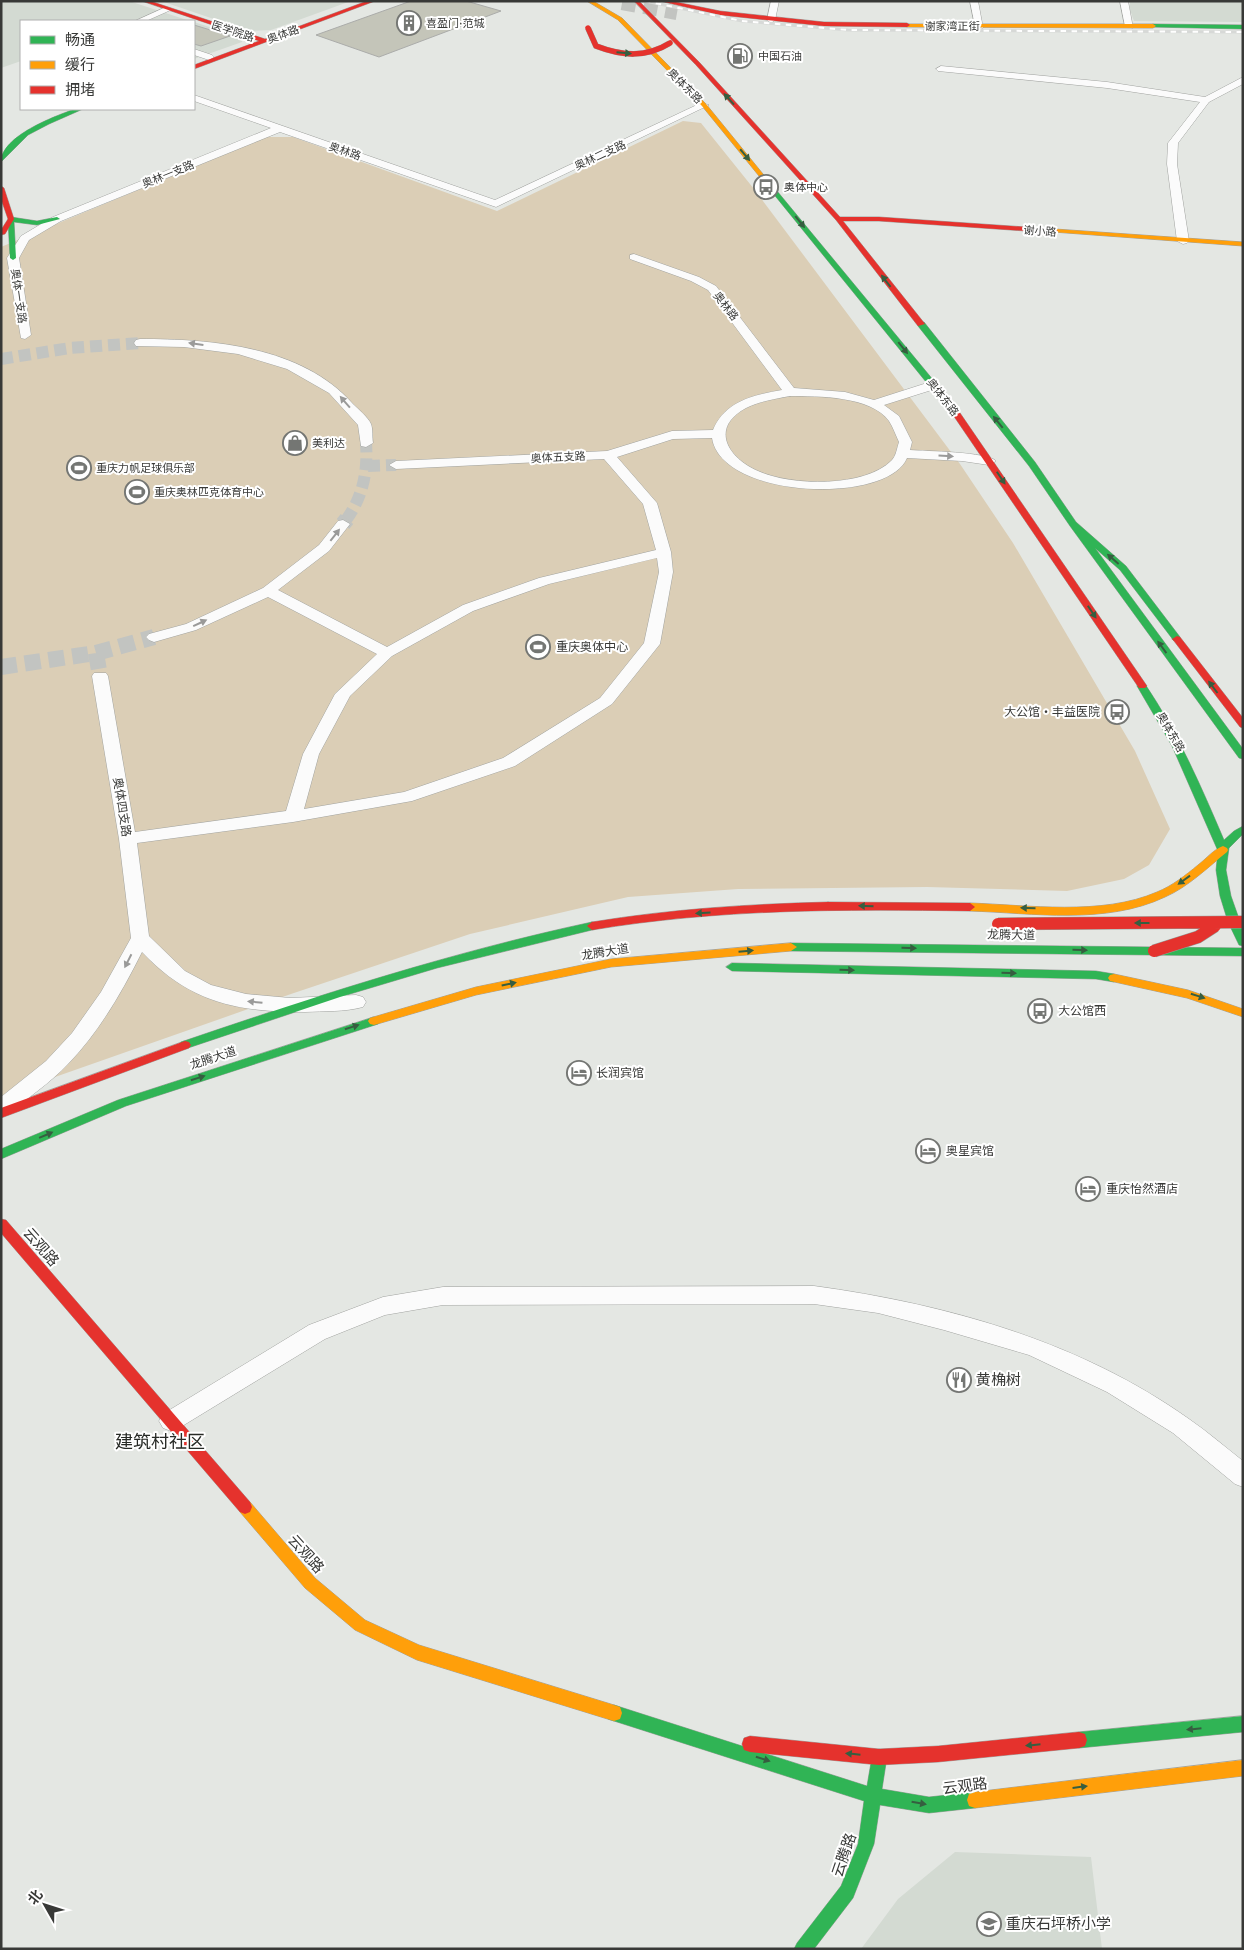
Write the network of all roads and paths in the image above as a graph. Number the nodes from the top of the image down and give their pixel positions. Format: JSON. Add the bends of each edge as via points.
{"nodes":[{"id":1,"x":144,"y":1,"type":"edge"},
{"id":2,"x":361,"y":1,"type":"edge"},
{"id":3,"x":373,"y":1,"type":"edge"},
{"id":4,"x":636,"y":1,"type":"edge"},
{"id":5,"x":662,"y":1,"type":"edge"},
{"id":6,"x":775,"y":1,"type":"edge"},
{"id":7,"x":974,"y":1,"type":"edge"},
{"id":8,"x":1124,"y":1,"type":"edge"},
{"id":9,"x":583,"y":6,"type":"edge"},
{"id":10,"x":169,"y":9,"type":"junction"},
{"id":11,"x":676,"y":14,"type":"tunnel mouth"},
{"id":12,"x":142,"y":20,"type":"edge"},
{"id":13,"x":771,"y":20,"type":"junction"},
{"id":14,"x":980,"y":26,"type":"junction"},
{"id":15,"x":1130,"y":26,"type":"junction"},
{"id":16,"x":1243,"y":27,"type":"edge"},
{"id":17,"x":684,"y":30,"type":"dead end"},
{"id":18,"x":833,"y":33,"type":"junction"},
{"id":19,"x":807,"y":34,"type":"dead end"},
{"id":20,"x":1243,"y":35,"type":"edge"},
{"id":21,"x":262,"y":40,"type":"junction"},
{"id":22,"x":673,"y":41,"type":"junction"},
{"id":23,"x":195,"y":52,"type":"edge"},
{"id":24,"x":209,"y":57,"type":"junction"},
{"id":25,"x":195,"y":62,"type":"edge"},
{"id":26,"x":195,"y":67,"type":"edge"},
{"id":27,"x":940,"y":69,"type":"dead end"},
{"id":28,"x":1243,"y":80,"type":"edge"},
{"id":29,"x":195,"y":98,"type":"edge"},
{"id":30,"x":1206,"y":100,"type":"junction"},
{"id":31,"x":704,"y":105,"type":"junction"},
{"id":32,"x":62,"y":110,"type":"edge"},
{"id":33,"x":77,"y":110,"type":"edge"},
{"id":34,"x":280,"y":128,"type":"junction"},
{"id":35,"x":1,"y":143,"type":"edge"},
{"id":36,"x":1,"y":160,"type":"edge"},
{"id":37,"x":1,"y":188,"type":"edge"},
{"id":38,"x":496,"y":204,"type":"joint"},
{"id":39,"x":11,"y":219,"type":"junction"},
{"id":40,"x":57,"y":219,"type":"junction"},
{"id":41,"x":838,"y":220,"type":"junction"},
{"id":42,"x":1,"y":236,"type":"edge"},
{"id":43,"x":1183,"y":241,"type":"junction"},
{"id":44,"x":1243,"y":244,"type":"edge"},
{"id":45,"x":634,"y":257,"type":"dead end"},
{"id":46,"x":1,"y":262,"type":"edge"},
{"id":47,"x":14,"y":262,"type":"junction"},
{"id":48,"x":25,"y":335,"type":"dead end"},
{"id":49,"x":140,"y":343,"type":"tunnel mouth"},
{"id":50,"x":934,"y":385,"type":"junction"},
{"id":51,"x":790,"y":392,"type":"junction"},
{"id":52,"x":872,"y":405,"type":"junction"},
{"id":53,"x":717,"y":434,"type":"junction"},
{"id":54,"x":366,"y":443,"type":"tunnel mouth"},
{"id":55,"x":902,"y":454,"type":"junction"},
{"id":56,"x":608,"y":455,"type":"junction"},
{"id":57,"x":989,"y":461,"type":"junction"},
{"id":58,"x":396,"y":465,"type":"tunnel mouth"},
{"id":59,"x":343,"y":524,"type":"tunnel mouth"},
{"id":60,"x":1073,"y":524,"type":"junction"},
{"id":61,"x":664,"y":552,"type":"junction"},
{"id":62,"x":268,"y":591,"type":"junction"},
{"id":63,"x":154,"y":637,"type":"tunnel mouth"},
{"id":64,"x":386,"y":653,"type":"junction"},
{"id":65,"x":100,"y":676,"type":"tunnel mouth"},
{"id":66,"x":1243,"y":725,"type":"edge"},
{"id":67,"x":1243,"y":756,"type":"edge"},
{"id":68,"x":293,"y":816,"type":"junction"},
{"id":69,"x":1243,"y":829,"type":"edge"},
{"id":70,"x":128,"y":839,"type":"junction"},
{"id":71,"x":1223,"y":850,"type":"junction"},
{"id":72,"x":1243,"y":908,"type":"edge"},
{"id":73,"x":1243,"y":922,"type":"edge"},
{"id":74,"x":993,"y":924,"type":"dead end"},
{"id":75,"x":620,"y":934,"type":"dead end"},
{"id":76,"x":140,"y":938,"type":"junction"},
{"id":77,"x":1243,"y":942,"type":"edge"},
{"id":78,"x":544,"y":949,"type":"dead end"},
{"id":79,"x":1154,"y":951,"type":"junction"},
{"id":80,"x":1243,"y":952,"type":"edge"},
{"id":81,"x":488,"y":963,"type":"dead end"},
{"id":82,"x":611,"y":963,"type":"junction"},
{"id":83,"x":459,"y":970,"type":"dead end"},
{"id":84,"x":361,"y":1001,"type":"dead end"},
{"id":85,"x":305,"y":1011,"type":"junction"},
{"id":86,"x":1243,"y":1013,"type":"edge"},
{"id":87,"x":174,"y":1062,"type":"dead end"},
{"id":88,"x":1,"y":1108,"type":"edge"},
{"id":89,"x":1,"y":1113,"type":"edge"},
{"id":90,"x":1,"y":1125,"type":"edge"},
{"id":91,"x":6,"y":1152,"type":"edge"},
{"id":92,"x":1,"y":1166,"type":"edge"},
{"id":93,"x":1,"y":1224,"type":"edge"},
{"id":94,"x":171,"y":1420,"type":"junction"},
{"id":95,"x":1243,"y":1476,"type":"edge"},
{"id":96,"x":1243,"y":1724,"type":"edge"},
{"id":97,"x":700,"y":1739,"type":"junction"},
{"id":98,"x":879,"y":1757,"type":"junction"},
{"id":99,"x":1243,"y":1768,"type":"edge"},
{"id":100,"x":874,"y":1796,"type":"junction"},
{"id":101,"x":803,"y":1949,"type":"edge"}],
"edges":[{"from":1,"to":10,"type":"main road","name":"医学院路"},
{"from":2,"to":21,"type":"main road","name":"奥体路"},
{"from":3,"to":21,"type":"main road","name":"奥体路"},
{"from":4,"to":22,"type":"main road","name":"奥体东路"},
{"from":5,"to":13,"type":"main road","name":"谢家湾正街"},
{"from":6,"to":13,"type":"street"},
{"from":7,"to":14,"type":"street"},
{"from":8,"to":15,"type":"street"},
{"from":9,"to":22,"type":"main road","one_way":true,"bridge":true,"via":[[596,46],[632,54],[653,51]]},
{"from":9,"to":31,"type":"main road","name":"奥体东路","via":[[620,19]]},
{"from":10,"to":12,"type":"street"},
{"from":10,"to":21,"type":"main road","name":"医学院路"},
{"from":11,"to":18,"type":"main road","name":"谢家湾正街","via":[[778,29]]},
{"from":13,"to":14,"type":"main road","name":"谢家湾正街","via":[[851,26]]},
{"from":14,"to":15,"type":"main road","name":"谢家湾正街"},
{"from":15,"to":16,"type":"main road","name":"谢家湾正街"},
{"from":17,"to":22,"type":"main road"},
{"from":18,"to":19,"type":"main road"},
{"from":18,"to":20,"type":"main road","name":"谢家湾正街"},
{"from":21,"to":24,"type":"main road","name":"奥体路"},
{"from":21,"to":26,"type":"main road","name":"奥体路"},
{"from":41,"to":22,"type":"main road","name":"奥体东路","one_way":true},
{"from":23,"to":24,"type":"street"},
{"from":24,"to":25,"type":"main road","name":"奥体路"},
{"from":27,"to":30,"type":"street","via":[[1155,89]]},
{"from":28,"to":30,"type":"street"},
{"from":29,"to":34,"type":"street","name":"奥林路"},
{"from":30,"to":43,"type":"street","via":[[1173,142],[1172,164]]},
{"from":31,"to":38,"type":"street","name":"奥林二支路"},
{"from":31,"to":50,"type":"main road","name":"奥体东路","one_way":true},
{"from":32,"to":35,"type":"main road","via":[[34,121]]},
{"from":33,"to":36,"type":"main road","via":[[18,138]]},
{"from":34,"to":38,"type":"street","name":"奥林路"},
{"from":34,"to":40,"type":"street","name":"奥林一支路"},
{"from":37,"to":39,"type":"main road"},
{"from":39,"to":40,"type":"main road","via":[[37,223]]},
{"from":39,"to":42,"type":"main road"},
{"from":39,"to":47,"type":"main road"},
{"from":40,"to":47,"type":"street","name":"奥体一支路","via":[[25,238]]},
{"from":41,"to":43,"type":"main road","name":"谢小路","via":[[879,219]]},
{"from":60,"to":41,"type":"main road","name":"奥体东路","one_way":true,"via":[[1032,464]]},
{"from":43,"to":44,"type":"main road","name":"谢小路"},
{"from":45,"to":51,"type":"street","name":"奥林路","via":[[712,288]]},
{"from":46,"to":47,"type":"main road"},
{"from":47,"to":48,"type":"street","name":"奥体一支路"},
{"from":54,"to":49,"type":"street","one_way":true,"via":[[364,424],[334,390],[291,366],[239,350],[184,343]]},
{"from":50,"to":52,"type":"street"},
{"from":50,"to":57,"type":"main road","name":"奥体东路"},
{"from":51,"to":52,"type":"street","via":[[847,396]]},
{"from":51,"to":53,"type":"street","via":[[762,397],[739,406],[724,419]]},
{"from":52,"to":55,"type":"street","via":[[891,416],[904,430],[906,447]]},
{"from":53,"to":55,"type":"street","via":[[721,450],[736,465],[759,478],[789,485],[822,488],[854,484],[880,475],[898,462]]},
{"from":53,"to":56,"type":"street","name":"奥体五支路","via":[[672,435]]},
{"from":55,"to":57,"type":"street","one_way":true,"via":[[962,456]]},
{"from":56,"to":58,"type":"street","name":"奥体五支路"},
{"from":56,"to":61,"type":"street","via":[[650,503]]},
{"from":57,"to":71,"type":"main road","name":"奥体东路","one_way":true,"via":[[1166,721],[1184,755]]},
{"from":62,"to":59,"type":"street","one_way":true,"via":[[324,548]]},
{"from":66,"to":60,"type":"main road","name":"奥体东路","one_way":true,"via":[[1123,568]]},
{"from":67,"to":60,"type":"main road","one_way":true},
{"from":61,"to":64,"type":"street","via":[[544,581],[468,608]]},
{"from":61,"to":68,"type":"street","via":[[666,572],[652,644],[606,701],[509,762],[406,797]]},
{"from":63,"to":62,"type":"street","one_way":true,"via":[[191,627]]},
{"from":62,"to":64,"type":"street"},
{"from":64,"to":68,"type":"street","via":[[343,694],[311,754]]},
{"from":65,"to":70,"type":"street","name":"奥体四支路"},
{"from":68,"to":70,"type":"street"},
{"from":69,"to":71,"type":"main road"},
{"from":70,"to":76,"type":"street","name":"奥体四支路"},
{"from":71,"to":77,"type":"main road","via":[[1221,876],[1237,933]]},
{"from":71,"to":85,"type":"main road","one_way":true,"via":[[1159,896],[1130,904],[1097,909],[844,906],[684,914],[590,926],[460,956]]},
{"from":72,"to":79,"type":"main road","bridge":true,"via":[[1198,937]]},
{"from":73,"to":74,"type":"main road","name":"龙腾大道","one_way":true,"bridge":true},
{"from":75,"to":78,"type":"main road","name":"龙腾大道","via":[[601,935]]},
{"from":85,"to":76,"type":"street","one_way":true,"via":[[242,1001],[207,991],[183,979]]},
{"from":76,"to":88,"type":"street","one_way":true,"via":[[88,1028],[35,1082]]},
{"from":79,"to":80,"type":"main road","name":"龙腾大道"},
{"from":82,"to":79,"type":"main road","name":"龙腾大道","one_way":true,"via":[[799,946]]},
{"from":81,"to":83,"type":"main road"},
{"from":82,"to":86,"type":"main road","one_way":true,"via":[[1096,975],[1151,983],[1200,996]]},
{"from":91,"to":82,"type":"main road","name":"龙腾大道","one_way":true,"via":[[122,1102],[323,1036],[476,990]]},
{"from":84,"to":85,"type":"street"},
{"from":85,"to":89,"type":"main road","via":[[108,1071]]},
{"from":87,"to":90,"type":"main road","name":"龙腾大道"},
{"from":91,"to":92,"type":"main road"},
{"from":93,"to":94,"type":"main road","name":"云观路"},
{"from":94,"to":95,"type":"street","via":[[317,1332],[383,1306],[443,1296],[814,1295],[878,1304],[1034,1347],[1115,1385],[1181,1426]]},
{"from":94,"to":97,"type":"main road","name":"云观路","via":[[310,1583],[360,1625],[417,1652]]},
{"from":96,"to":98,"type":"main road","name":"云观路","one_way":true},
{"from":98,"to":97,"type":"main road","name":"云观路","one_way":true},
{"from":97,"to":100,"type":"main road","name":"云观路","one_way":true},
{"from":98,"to":100,"type":"main road","name":"云腾路"},
{"from":100,"to":99,"type":"main road","name":"云观路","one_way":true,"via":[[929,1805]]},
{"from":100,"to":101,"type":"main road","name":"云腾路","via":[[866,1844],[847,1892]]}]}
